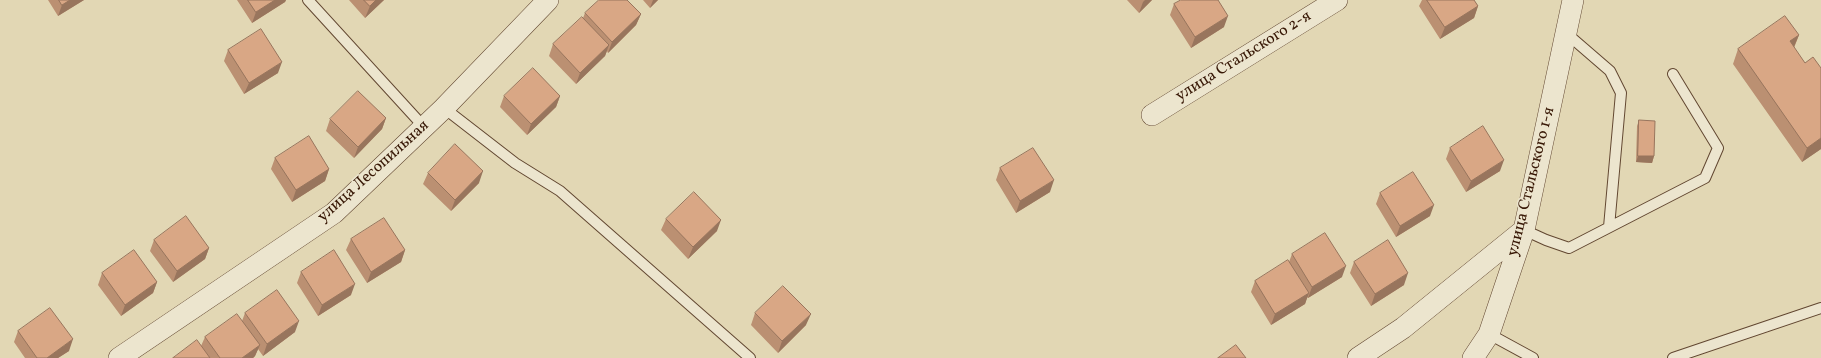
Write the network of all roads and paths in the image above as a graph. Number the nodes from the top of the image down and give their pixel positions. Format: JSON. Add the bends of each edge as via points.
{"nodes":[{"id":1,"x":308,"y":0,"type":"edge"},
{"id":2,"x":548,"y":0,"type":"edge"},
{"id":3,"x":1337,"y":0,"type":"edge"},
{"id":4,"x":1573,"y":0,"type":"edge"},
{"id":5,"x":1566,"y":33,"type":"junction"},
{"id":6,"x":1673,"y":74,"type":"dead end"},
{"id":7,"x":444,"y":108,"type":"junction"},
{"id":8,"x":1152,"y":115,"type":"dead end"},
{"id":9,"x":424,"y":127,"type":"junction"},
{"id":10,"x":1609,"y":227,"type":"junction"},
{"id":11,"x":1524,"y":230,"type":"junction"},
{"id":12,"x":1821,"y":308,"type":"edge"},
{"id":13,"x":1489,"y":334,"type":"junction"},
{"id":14,"x":119,"y":358,"type":"edge"},
{"id":15,"x":750,"y":358,"type":"edge"},
{"id":16,"x":1358,"y":358,"type":"edge"},
{"id":17,"x":1472,"y":358,"type":"edge"},
{"id":18,"x":1533,"y":358,"type":"edge"},
{"id":19,"x":1673,"y":358,"type":"edge"}],
"edges":[{"from":1,"to":9,"type":"lane"},
{"from":2,"to":7,"type":"street","name":"улица Лесопильная"},
{"from":3,"to":8,"type":"street","name":"улица Стальского 2-я"},
{"from":4,"to":5,"type":"street","name":"улица Стальского 1-я"},
{"from":5,"to":10,"type":"lane","via":[[1610,71],[1622,93]]},
{"from":5,"to":11,"type":"street","name":"улица Стальского 1-я"},
{"from":6,"to":10,"type":"lane","via":[[1718,148],[1705,178]]},
{"from":7,"to":9,"type":"street","name":"улица Лесопильная"},
{"from":7,"to":15,"type":"lane","via":[[515,163],[560,191]]},
{"from":9,"to":14,"type":"street","name":"улица Лесопильная","via":[[334,212]]},
{"from":10,"to":11,"type":"lane","via":[[1569,248]]},
{"from":11,"to":13,"type":"street","name":"улица Стальского 1-я"},
{"from":11,"to":16,"type":"street","via":[[1403,328]]},
{"from":12,"to":19,"type":"lane"},
{"from":13,"to":17,"type":"street","name":"улица Стальского 1-я"},
{"from":13,"to":18,"type":"lane"}]}
